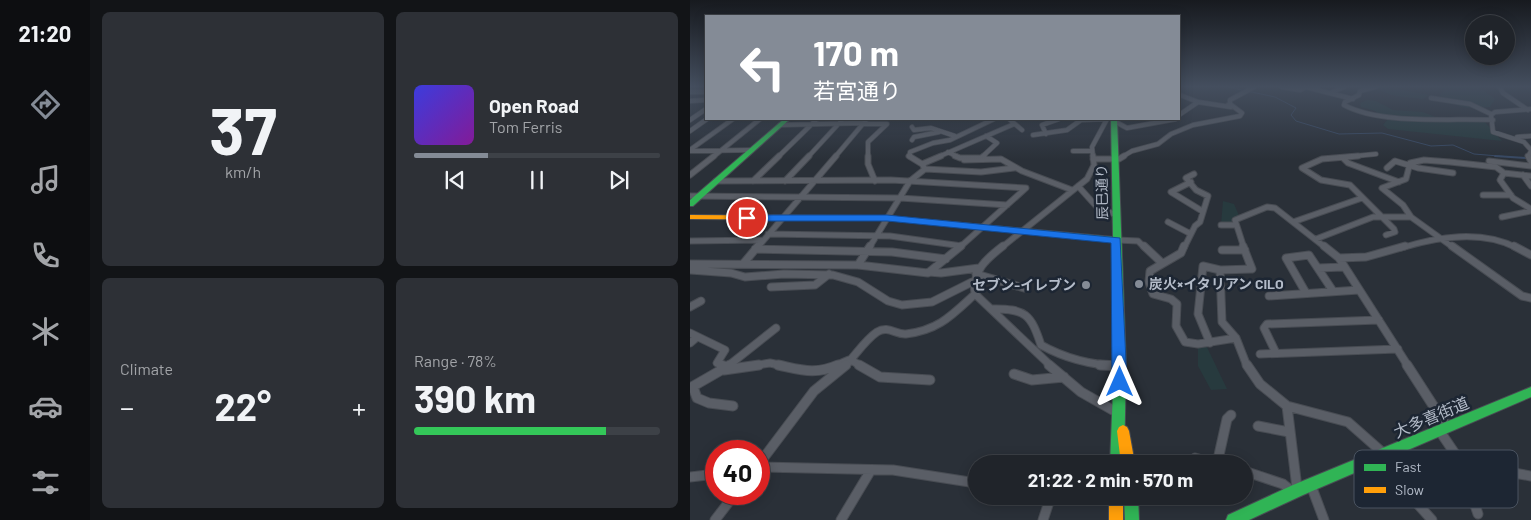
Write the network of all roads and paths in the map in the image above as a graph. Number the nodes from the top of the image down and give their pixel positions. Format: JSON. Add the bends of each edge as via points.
{"nodes":[{"id":1,"x":703,"y":111,"type":"edge"},
{"id":2,"x":1239,"y":111,"type":"edge"},
{"id":3,"x":1356,"y":111,"type":"edge"},
{"id":4,"x":1485,"y":111,"type":"edge"},
{"id":5,"x":1512,"y":111,"type":"edge"},
{"id":6,"x":699,"y":114,"type":"junction"},
{"id":7,"x":705,"y":114,"type":"edge"},
{"id":8,"x":1491,"y":114,"type":"junction"},
{"id":9,"x":690,"y":120,"type":"edge"},
{"id":10,"x":705,"y":120,"type":"edge"},
{"id":11,"x":732,"y":120,"type":"edge"},
{"id":12,"x":759,"y":120,"type":"edge"},
{"id":13,"x":786,"y":120,"type":"edge"},
{"id":14,"x":816,"y":120,"type":"edge"},
{"id":15,"x":842,"y":120,"type":"edge"},
{"id":16,"x":992,"y":120,"type":"edge"},
{"id":17,"x":1010,"y":120,"type":"edge"},
{"id":18,"x":1056,"y":120,"type":"edge"},
{"id":19,"x":1077,"y":120,"type":"edge"},
{"id":20,"x":1110,"y":120,"type":"edge"},
{"id":21,"x":1111,"y":120,"type":"edge"},
{"id":22,"x":1113,"y":120,"type":"edge"},
{"id":23,"x":1171,"y":120,"type":"edge"},
{"id":24,"x":1493,"y":120,"type":"junction"},
{"id":25,"x":864,"y":122,"type":"edge"},
{"id":26,"x":811,"y":124,"type":"junction"},
{"id":27,"x":838,"y":124,"type":"junction"},
{"id":28,"x":1014,"y":124,"type":"junction"},
{"id":29,"x":780,"y":125,"type":"junction"},
{"id":30,"x":912,"y":127,"type":"dead end"},
{"id":31,"x":690,"y":130,"type":"edge"},
{"id":32,"x":1022,"y":130,"type":"dead end"},
{"id":33,"x":940,"y":132,"type":"junction"},
{"id":34,"x":1046,"y":134,"type":"junction"},
{"id":35,"x":1033,"y":135,"type":"dead end"},
{"id":36,"x":955,"y":136,"type":"junction"},
{"id":37,"x":986,"y":136,"type":"junction"},
{"id":38,"x":1531,"y":136,"type":"edge"},
{"id":39,"x":1515,"y":137,"type":"junction"},
{"id":40,"x":912,"y":140,"type":"dead end"},
{"id":41,"x":752,"y":150,"type":"junction"},
{"id":42,"x":1531,"y":150,"type":"edge"},
{"id":43,"x":690,"y":151,"type":"edge"},
{"id":44,"x":720,"y":151,"type":"junction"},
{"id":45,"x":1073,"y":151,"type":"dead end"},
{"id":46,"x":1092,"y":151,"type":"junction"},
{"id":47,"x":948,"y":152,"type":"junction"},
{"id":48,"x":1376,"y":154,"type":"dead end"},
{"id":49,"x":1343,"y":158,"type":"junction"},
{"id":50,"x":1093,"y":159,"type":"junction"},
{"id":51,"x":964,"y":160,"type":"dead end"},
{"id":52,"x":1116,"y":160,"type":"junction"},
{"id":53,"x":1489,"y":162,"type":"dead end"},
{"id":54,"x":1531,"y":162,"type":"edge"},
{"id":55,"x":922,"y":164,"type":"junction"},
{"id":56,"x":1409,"y":165,"type":"junction"},
{"id":57,"x":1531,"y":166,"type":"edge"},
{"id":58,"x":1014,"y":168,"type":"junction"},
{"id":59,"x":1386,"y":168,"type":"dead end"},
{"id":60,"x":925,"y":169,"type":"junction"},
{"id":61,"x":1452,"y":173,"type":"dead end"},
{"id":62,"x":1504,"y":173,"type":"junction"},
{"id":63,"x":690,"y":174,"type":"edge"},
{"id":64,"x":1194,"y":174,"type":"dead end"},
{"id":65,"x":1523,"y":175,"type":"junction"},
{"id":66,"x":1531,"y":176,"type":"edge"},
{"id":67,"x":716,"y":180,"type":"junction"},
{"id":68,"x":753,"y":181,"type":"junction"},
{"id":69,"x":785,"y":181,"type":"junction"},
{"id":70,"x":814,"y":181,"type":"junction"},
{"id":71,"x":876,"y":181,"type":"junction"},
{"id":72,"x":910,"y":181,"type":"junction"},
{"id":73,"x":1190,"y":182,"type":"junction"},
{"id":74,"x":1399,"y":182,"type":"junction"},
{"id":75,"x":1078,"y":186,"type":"junction"},
{"id":76,"x":1531,"y":186,"type":"edge"},
{"id":77,"x":1072,"y":190,"type":"junction"},
{"id":78,"x":1483,"y":194,"type":"dead end"},
{"id":79,"x":1511,"y":195,"type":"junction"},
{"id":80,"x":694,"y":196,"type":"edge"},
{"id":81,"x":800,"y":197,"type":"junction"},
{"id":82,"x":900,"y":198,"type":"junction"},
{"id":83,"x":1362,"y":198,"type":"junction"},
{"id":84,"x":690,"y":204,"type":"edge"},
{"id":85,"x":1007,"y":205,"type":"junction"},
{"id":86,"x":1531,"y":210,"type":"edge"},
{"id":87,"x":1202,"y":211,"type":"junction"},
{"id":88,"x":1116,"y":214,"type":"junction"},
{"id":89,"x":690,"y":217,"type":"edge"},
{"id":90,"x":1380,"y":217,"type":"junction"},
{"id":91,"x":1411,"y":217,"type":"junction"},
{"id":92,"x":1502,"y":217,"type":"dead end"},
{"id":93,"x":782,"y":218,"type":"junction"},
{"id":94,"x":887,"y":218,"type":"junction"},
{"id":95,"x":1168,"y":222,"type":"dead end"},
{"id":96,"x":1294,"y":222,"type":"junction"},
{"id":97,"x":1221,"y":225,"type":"dead end"},
{"id":98,"x":1235,"y":225,"type":"junction"},
{"id":99,"x":983,"y":228,"type":"junction"},
{"id":100,"x":1022,"y":232,"type":"junction"},
{"id":101,"x":768,"y":234,"type":"junction"},
{"id":102,"x":1191,"y":234,"type":"junction"},
{"id":103,"x":1386,"y":235,"type":"dead end"},
{"id":104,"x":876,"y":236,"type":"junction"},
{"id":105,"x":1316,"y":239,"type":"junction"},
{"id":106,"x":763,"y":240,"type":"junction"},
{"id":107,"x":1117,"y":240,"type":"junction"},
{"id":108,"x":1443,"y":240,"type":"junction"},
{"id":109,"x":690,"y":241,"type":"edge"},
{"id":110,"x":962,"y":246,"type":"junction"},
{"id":111,"x":755,"y":249,"type":"junction"},
{"id":112,"x":867,"y":250,"type":"junction"},
{"id":113,"x":1222,"y":250,"type":"dead end"},
{"id":114,"x":1245,"y":250,"type":"junction"},
{"id":115,"x":1531,"y":255,"type":"edge"},
{"id":116,"x":1339,"y":258,"type":"junction"},
{"id":117,"x":946,"y":259,"type":"junction"},
{"id":118,"x":1162,"y":263,"type":"junction"},
{"id":119,"x":690,"y":264,"type":"edge"},
{"id":120,"x":743,"y":264,"type":"junction"},
{"id":121,"x":858,"y":265,"type":"junction"},
{"id":122,"x":1344,"y":267,"type":"junction"},
{"id":123,"x":1318,"y":268,"type":"junction"},
{"id":124,"x":690,"y":270,"type":"edge"},
{"id":125,"x":1220,"y":270,"type":"junction"},
{"id":126,"x":977,"y":271,"type":"junction"},
{"id":127,"x":929,"y":272,"type":"junction"},
{"id":128,"x":829,"y":274,"type":"junction"},
{"id":129,"x":972,"y":282,"type":"junction"},
{"id":130,"x":770,"y":287,"type":"dead end"},
{"id":131,"x":1024,"y":288,"type":"dead end"},
{"id":132,"x":1359,"y":290,"type":"junction"},
{"id":133,"x":1333,"y":291,"type":"junction"},
{"id":134,"x":1306,"y":293,"type":"junction"},
{"id":135,"x":975,"y":294,"type":"junction"},
{"id":136,"x":1269,"y":296,"type":"dead end"},
{"id":137,"x":1531,"y":298,"type":"edge"},
{"id":138,"x":701,"y":301,"type":"dead end"},
{"id":139,"x":690,"y":308,"type":"edge"},
{"id":140,"x":991,"y":309,"type":"junction"},
{"id":141,"x":1379,"y":320,"type":"junction"},
{"id":142,"x":776,"y":328,"type":"dead end"},
{"id":143,"x":694,"y":335,"type":"edge"},
{"id":144,"x":1236,"y":338,"type":"junction"},
{"id":145,"x":1210,"y":342,"type":"junction"},
{"id":146,"x":690,"y":343,"type":"edge"},
{"id":147,"x":1398,"y":349,"type":"junction"},
{"id":148,"x":1276,"y":353,"type":"junction"},
{"id":149,"x":1260,"y":354,"type":"dead end"},
{"id":150,"x":851,"y":359,"type":"junction"},
{"id":151,"x":1120,"y":366,"type":"junction"},
{"id":152,"x":726,"y":368,"type":"junction"},
{"id":153,"x":1014,"y":374,"type":"dead end"},
{"id":154,"x":1064,"y":377,"type":"junction"},
{"id":155,"x":930,"y":380,"type":"dead end"},
{"id":156,"x":692,"y":388,"type":"edge"},
{"id":157,"x":1531,"y":392,"type":"edge"},
{"id":158,"x":733,"y":406,"type":"dead end"},
{"id":159,"x":1287,"y":406,"type":"junction"},
{"id":160,"x":1120,"y":414,"type":"junction"},
{"id":161,"x":1231,"y":414,"type":"dead end"},
{"id":162,"x":1258,"y":426,"type":"dead end"},
{"id":163,"x":1443,"y":428,"type":"junction"},
{"id":164,"x":1289,"y":432,"type":"junction"},
{"id":165,"x":1375,"y":450,"type":"edge"},
{"id":166,"x":1392,"y":450,"type":"edge"},
{"id":167,"x":1454,"y":450,"type":"edge"},
{"id":168,"x":770,"y":451,"type":"edge"},
{"id":169,"x":1118,"y":455,"type":"edge"},
{"id":170,"x":1127,"y":455,"type":"edge"},
{"id":171,"x":1219,"y":455,"type":"edge"},
{"id":172,"x":770,"y":466,"type":"edge"},
{"id":173,"x":1354,"y":466,"type":"edge"},
{"id":174,"x":871,"y":470,"type":"junction"},
{"id":175,"x":1253,"y":474,"type":"edge"},
{"id":176,"x":1518,"y":474,"type":"edge"},
{"id":177,"x":705,"y":475,"type":"edge"},
{"id":178,"x":1531,"y":476,"type":"edge"},
{"id":179,"x":690,"y":477,"type":"edge"},
{"id":180,"x":968,"y":482,"type":"edge"},
{"id":181,"x":1310,"y":484,"type":"junction"},
{"id":182,"x":1295,"y":491,"type":"junction"},
{"id":183,"x":727,"y":505,"type":"edge"},
{"id":184,"x":1048,"y":505,"type":"edge"},
{"id":185,"x":1116,"y":505,"type":"edge"},
{"id":186,"x":1131,"y":505,"type":"edge"},
{"id":187,"x":1422,"y":508,"type":"edge"},
{"id":188,"x":1476,"y":508,"type":"edge"},
{"id":189,"x":1478,"y":514,"type":"dead end"},
{"id":190,"x":715,"y":520,"type":"edge"},
{"id":191,"x":841,"y":520,"type":"edge"},
{"id":192,"x":1043,"y":520,"type":"edge"},
{"id":193,"x":1116,"y":520,"type":"edge"},
{"id":194,"x":1132,"y":520,"type":"edge"},
{"id":195,"x":1233,"y":520,"type":"edge"},
{"id":196,"x":1324,"y":520,"type":"edge"},
{"id":197,"x":1432,"y":520,"type":"edge"}],
"edges":[{"from":1,"to":6,"type":"street"},
{"from":2,"to":52,"type":"street","via":[[1242,114],[1193,125],[1171,134],[1158,144],[1132,151]]},
{"from":3,"to":24,"type":"street"},
{"from":4,"to":8,"type":"street"},
{"from":5,"to":8,"type":"street"},
{"from":6,"to":7,"type":"street"},
{"from":6,"to":9,"type":"street"},
{"from":8,"to":24,"type":"street"},
{"from":10,"to":31,"type":"street"},
{"from":11,"to":43,"type":"street"},
{"from":12,"to":44,"type":"street"},
{"from":13,"to":29,"type":"main road"},
{"from":14,"to":26,"type":"street"},
{"from":15,"to":27,"type":"street"},
{"from":16,"to":36,"type":"street"},
{"from":17,"to":28,"type":"street"},
{"from":18,"to":34,"type":"street","via":[[1042,125]]},
{"from":19,"to":34,"type":"street","via":[[1070,129]]},
{"from":20,"to":46,"type":"street","via":[[1095,140]]},
{"from":21,"to":52,"type":"main road","name":"辰巳通り"},
{"from":22,"to":23,"type":"street","via":[[1127,128]]},
{"from":24,"to":39,"type":"street","via":[[1493,132]]},
{"from":25,"to":27,"type":"street"},
{"from":25,"to":70,"type":"street"},
{"from":25,"to":71,"type":"street","via":[[887,124],[868,142],[868,164]]},
{"from":26,"to":27,"type":"street"},
{"from":26,"to":29,"type":"street"},
{"from":26,"to":68,"type":"street"},
{"from":27,"to":69,"type":"street"},
{"from":28,"to":32,"type":"street"},
{"from":28,"to":37,"type":"street"},
{"from":29,"to":41,"type":"main road"},
{"from":30,"to":33,"type":"street","via":[[914,130],[931,128]]},
{"from":33,"to":36,"type":"street"},
{"from":33,"to":40,"type":"street"},
{"from":34,"to":35,"type":"street"},
{"from":36,"to":55,"type":"street","via":[[910,152],[909,156]]},
{"from":37,"to":47,"type":"street"},
{"from":37,"to":47,"type":"street","via":[[997,143],[981,158],[960,158]]},
{"from":38,"to":39,"type":"street"},
{"from":39,"to":42,"type":"street","via":[[1527,143]]},
{"from":41,"to":44,"type":"street"},
{"from":41,"to":67,"type":"main road"},
{"from":42,"to":54,"type":"street","via":[[1528,156]]},
{"from":43,"to":44,"type":"street"},
{"from":44,"to":63,"type":"street"},
{"from":45,"to":46,"type":"street"},
{"from":46,"to":50,"type":"street"},
{"from":47,"to":55,"type":"street"},
{"from":48,"to":49,"type":"street"},
{"from":49,"to":74,"type":"street","via":[[1348,163]]},
{"from":49,"to":83,"type":"street","via":[[1322,159],[1302,168],[1322,182],[1345,183]]},
{"from":50,"to":52,"type":"street"},
{"from":50,"to":75,"type":"street","via":[[1087,179]]},
{"from":51,"to":58,"type":"street","via":[[1001,159]]},
{"from":52,"to":88,"type":"main road","name":"辰巳通り"},
{"from":53,"to":57,"type":"street"},
{"from":55,"to":60,"type":"street"},
{"from":56,"to":59,"type":"street","via":[[1394,161]]},
{"from":56,"to":61,"type":"street"},
{"from":56,"to":62,"type":"street","via":[[1416,161],[1450,162],[1496,168]]},
{"from":56,"to":74,"type":"street","via":[[1406,179]]},
{"from":58,"to":60,"type":"street","via":[[989,174]]},
{"from":58,"to":77,"type":"street"},
{"from":60,"to":72,"type":"street"},
{"from":62,"to":65,"type":"street"},
{"from":62,"to":79,"type":"street","via":[[1500,180]]},
{"from":64,"to":73,"type":"street","via":[[1186,177]]},
{"from":65,"to":66,"type":"street"},
{"from":65,"to":76,"type":"street"},
{"from":67,"to":68,"type":"street"},
{"from":67,"to":80,"type":"main road"},
{"from":68,"to":69,"type":"street"},
{"from":69,"to":70,"type":"street"},
{"from":70,"to":71,"type":"street"},
{"from":70,"to":81,"type":"street"},
{"from":71,"to":72,"type":"street"},
{"from":72,"to":82,"type":"street"},
{"from":72,"to":85,"type":"street","via":[[1026,188]]},
{"from":73,"to":87,"type":"street","via":[[1196,190],[1208,196]]},
{"from":73,"to":87,"type":"street","via":[[1171,192]]},
{"from":74,"to":91,"type":"street","via":[[1382,188],[1404,205]]},
{"from":75,"to":77,"type":"street"},
{"from":75,"to":88,"type":"street","via":[[1096,206]]},
{"from":77,"to":100,"type":"street"},
{"from":78,"to":79,"type":"street"},
{"from":79,"to":86,"type":"street"},
{"from":80,"to":81,"type":"street"},
{"from":80,"to":84,"type":"main road"},
{"from":81,"to":82,"type":"street"},
{"from":81,"to":93,"type":"street"},
{"from":82,"to":85,"type":"street"},
{"from":82,"to":94,"type":"street"},
{"from":83,"to":90,"type":"street"},
{"from":83,"to":96,"type":"street"},
{"from":85,"to":99,"type":"street"},
{"from":86,"to":92,"type":"street"},
{"from":87,"to":102,"type":"street","via":[[1200,222]]},
{"from":88,"to":107,"type":"main road","name":"辰巳通り"},
{"from":89,"to":93,"type":"main road"},
{"from":90,"to":91,"type":"street"},
{"from":90,"to":103,"type":"street","via":[[1395,231]]},
{"from":90,"to":105,"type":"street","via":[[1373,216]]},
{"from":91,"to":108,"type":"street"},
{"from":93,"to":94,"type":"main road"},
{"from":93,"to":101,"type":"street"},
{"from":94,"to":99,"type":"main road"},
{"from":94,"to":104,"type":"street"},
{"from":95,"to":102,"type":"street"},
{"from":96,"to":98,"type":"street","via":[[1275,208],[1268,207],[1235,220]]},
{"from":96,"to":105,"type":"street"},
{"from":97,"to":98,"type":"street"},
{"from":98,"to":114,"type":"street"},
{"from":99,"to":100,"type":"main road"},
{"from":99,"to":110,"type":"street"},
{"from":100,"to":107,"type":"main road"},
{"from":100,"to":126,"type":"street"},
{"from":101,"to":104,"type":"street"},
{"from":101,"to":106,"type":"street"},
{"from":102,"to":118,"type":"street","via":[[1181,252]]},
{"from":104,"to":110,"type":"street"},
{"from":104,"to":112,"type":"street"},
{"from":105,"to":116,"type":"street"},
{"from":106,"to":109,"type":"street"},
{"from":106,"to":111,"type":"street"},
{"from":107,"to":118,"type":"street","via":[[1138,241]]},
{"from":107,"to":151,"type":"main road","name":"辰巳通り"},
{"from":108,"to":115,"type":"street","via":[[1493,238]]},
{"from":108,"to":116,"type":"street","via":[[1393,250],[1373,258]]},
{"from":108,"to":137,"type":"street","via":[[1522,296]]},
{"from":110,"to":117,"type":"street"},
{"from":111,"to":112,"type":"street"},
{"from":111,"to":120,"type":"street"},
{"from":112,"to":117,"type":"street"},
{"from":112,"to":121,"type":"street"},
{"from":113,"to":114,"type":"street"},
{"from":114,"to":125,"type":"street","via":[[1252,269]]},
{"from":116,"to":122,"type":"street"},
{"from":117,"to":127,"type":"street"},
{"from":118,"to":145,"type":"street","via":[[1148,275],[1153,294],[1177,304],[1176,326],[1185,342]]},
{"from":119,"to":120,"type":"street"},
{"from":120,"to":121,"type":"street"},
{"from":121,"to":127,"type":"street"},
{"from":122,"to":123,"type":"street"},
{"from":122,"to":132,"type":"street"},
{"from":123,"to":133,"type":"street"},
{"from":123,"to":134,"type":"street","via":[[1309,255],[1286,258]]},
{"from":124,"to":128,"type":"street","via":[[745,277]]},
{"from":125,"to":144,"type":"street","via":[[1222,322]]},
{"from":125,"to":145,"type":"street","via":[[1204,266],[1198,314]]},
{"from":126,"to":127,"type":"street","via":[[968,266],[939,274]]},
{"from":126,"to":129,"type":"street"},
{"from":126,"to":131,"type":"street"},
{"from":128,"to":129,"type":"street","via":[[858,282],[888,301],[902,305],[932,302]]},
{"from":128,"to":130,"type":"street","via":[[815,285]]},
{"from":129,"to":135,"type":"street"},
{"from":132,"to":133,"type":"street"},
{"from":132,"to":141,"type":"street"},
{"from":133,"to":134,"type":"street"},
{"from":134,"to":136,"type":"street"},
{"from":135,"to":140,"type":"street"},
{"from":135,"to":150,"type":"street","via":[[943,323],[929,329],[904,334],[888,329],[877,332]]},
{"from":138,"to":139,"type":"street"},
{"from":140,"to":151,"type":"street","via":[[1003,308],[1030,318],[1035,323],[1041,345],[1059,356],[1088,365]]},
{"from":140,"to":154,"type":"street"},
{"from":141,"to":147,"type":"street"},
{"from":141,"to":148,"type":"street","via":[[1267,324],[1264,328]]},
{"from":142,"to":152,"type":"street"},
{"from":143,"to":146,"type":"street"},
{"from":143,"to":152,"type":"street","via":[[725,350],[718,363]]},
{"from":144,"to":145,"type":"street"},
{"from":144,"to":159,"type":"street","via":[[1249,371]]},
{"from":147,"to":148,"type":"street"},
{"from":147,"to":163,"type":"street"},
{"from":148,"to":149,"type":"street"},
{"from":150,"to":152,"type":"street","via":[[824,371],[812,372],[770,363]]},
{"from":150,"to":155,"type":"street","via":[[880,377]]},
{"from":150,"to":168,"type":"street","via":[[814,391]]},
{"from":151,"to":160,"type":"main road","name":"辰巳通り"},
{"from":152,"to":156,"type":"street"},
{"from":153,"to":154,"type":"street","via":[[1032,380]]},
{"from":154,"to":160,"type":"street","via":[[1100,406]]},
{"from":156,"to":158,"type":"street","via":[[697,398]]},
{"from":157,"to":163,"type":"main road","name":"大多喜街道"},
{"from":159,"to":164,"type":"street"},
{"from":159,"to":165,"type":"street","via":[[1348,422]]},
{"from":160,"to":169,"type":"main road","name":"辰巳通り"},
{"from":160,"to":170,"type":"main road","name":"辰巳通り"},
{"from":161,"to":171,"type":"street"},
{"from":162,"to":164,"type":"street"},
{"from":163,"to":166,"type":"main road","name":"大多喜街道"},
{"from":163,"to":167,"type":"street"},
{"from":164,"to":182,"type":"street"},
{"from":172,"to":174,"type":"street"},
{"from":173,"to":181,"type":"main road","name":"大多喜街道"},
{"from":174,"to":180,"type":"street","via":[[893,470]]},
{"from":174,"to":191,"type":"street"},
{"from":175,"to":182,"type":"street"},
{"from":176,"to":178,"type":"street"},
{"from":177,"to":179,"type":"street"},
{"from":181,"to":182,"type":"main road","name":"大多喜街道"},
{"from":181,"to":196,"type":"street"},
{"from":182,"to":195,"type":"main road","name":"大多喜街道"},
{"from":183,"to":190,"type":"street"},
{"from":184,"to":192,"type":"street"},
{"from":185,"to":193,"type":"main road"},
{"from":186,"to":194,"type":"main road"},
{"from":187,"to":197,"type":"street"},
{"from":188,"to":189,"type":"street"}]}
